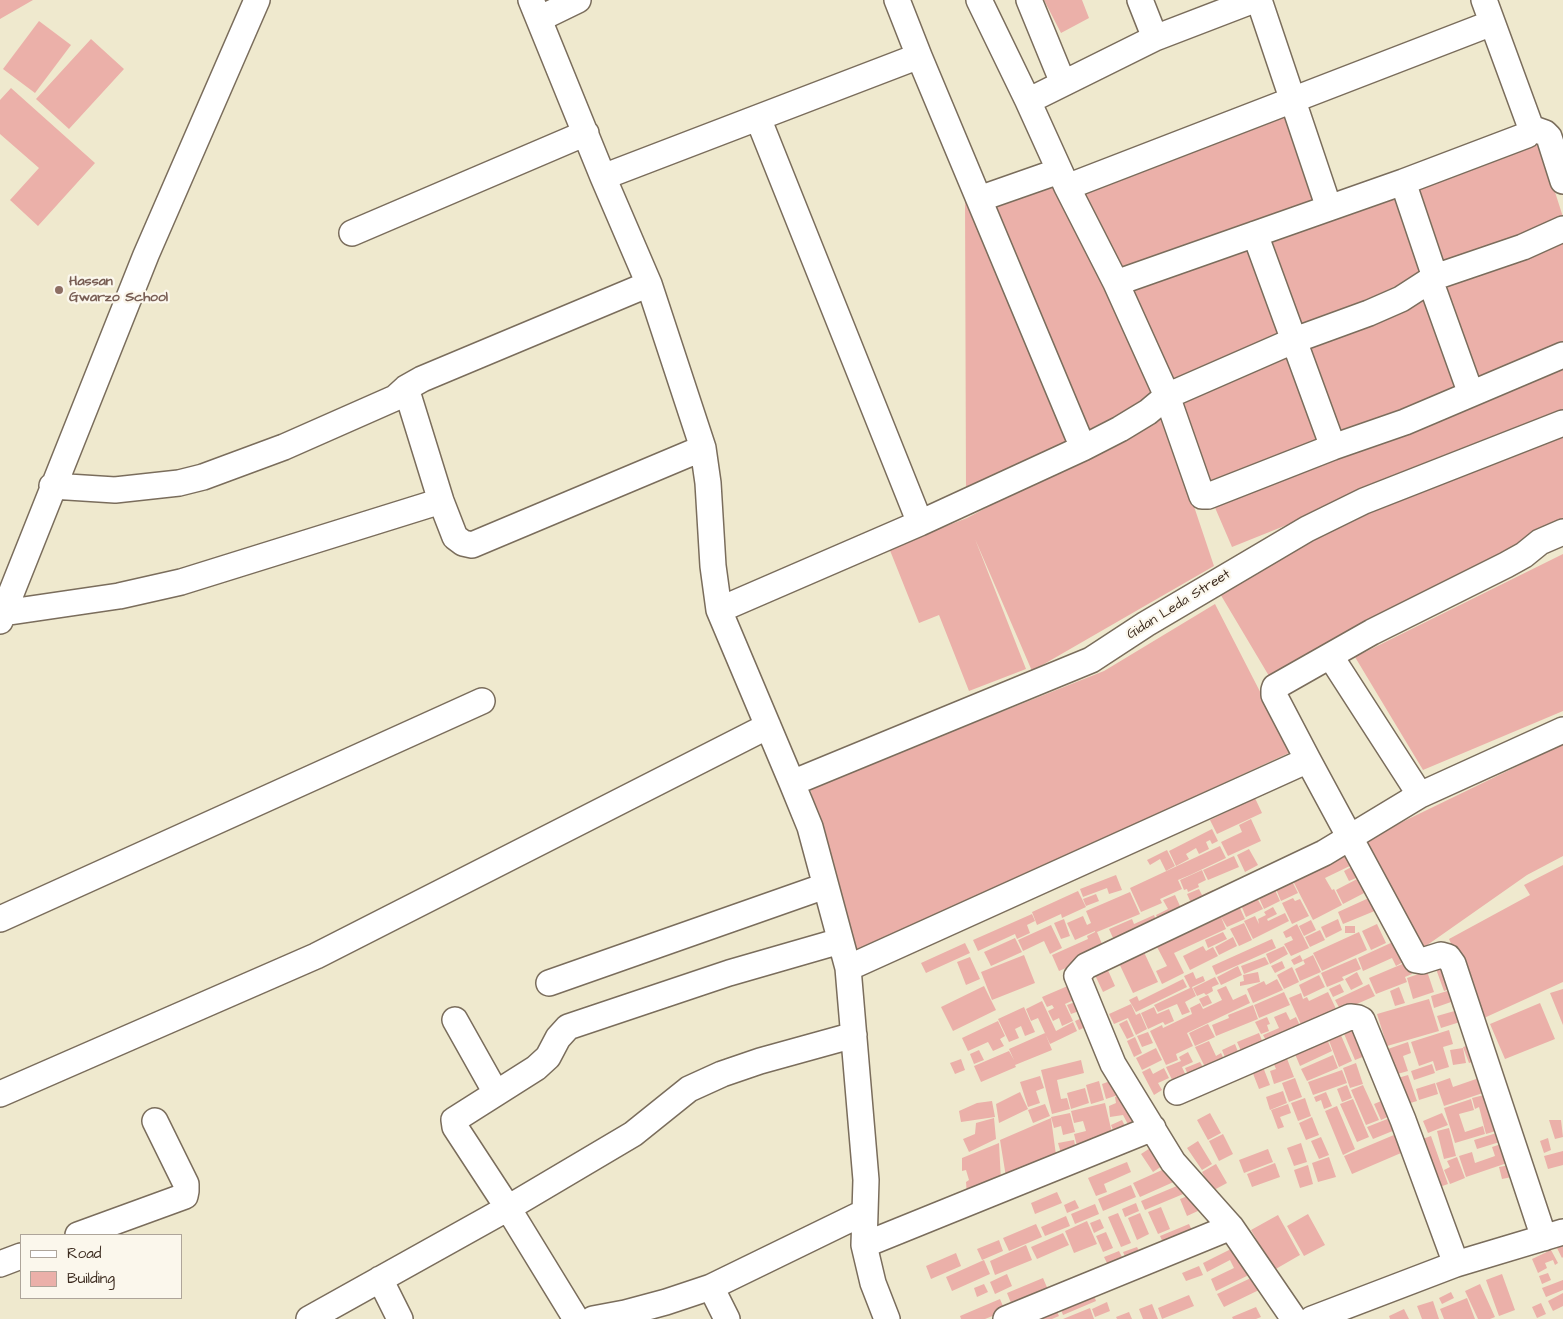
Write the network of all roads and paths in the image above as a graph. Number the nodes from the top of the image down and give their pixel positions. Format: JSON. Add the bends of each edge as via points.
{"nodes":[{"id":1,"x":258,"y":0,"type":"edge"},
{"id":2,"x":578,"y":0,"type":"edge"},
{"id":3,"x":897,"y":0,"type":"edge"},
{"id":4,"x":979,"y":0,"type":"edge"},
{"id":5,"x":1029,"y":0,"type":"edge"},
{"id":6,"x":1140,"y":0,"type":"edge"},
{"id":7,"x":1254,"y":0,"type":"edge"},
{"id":8,"x":1259,"y":0,"type":"edge"},
{"id":9,"x":535,"y":9,"type":"edge"},
{"id":10,"x":1488,"y":11,"type":"edge"},
{"id":11,"x":1155,"y":38,"type":"junction"},
{"id":12,"x":918,"y":56,"type":"junction"},
{"id":13,"x":1063,"y":83,"type":"junction"},
{"id":14,"x":1293,"y":100,"type":"junction"},
{"id":15,"x":1028,"y":101,"type":"junction"},
{"id":16,"x":758,"y":118,"type":"junction"},
{"id":17,"x":1531,"y":128,"type":"junction"},
{"id":18,"x":586,"y":133,"type":"junction"},
{"id":19,"x":603,"y":177,"type":"junction"},
{"id":20,"x":1063,"y":179,"type":"junction"},
{"id":21,"x":1563,"y":180,"type":"edge"},
{"id":22,"x":1403,"y":182,"type":"junction"},
{"id":23,"x":979,"y":199,"type":"junction"},
{"id":24,"x":1329,"y":208,"type":"junction"},
{"id":25,"x":1563,"y":229,"type":"edge"},
{"id":26,"x":352,"y":233,"type":"dead end"},
{"id":27,"x":1256,"y":234,"type":"junction"},
{"id":28,"x":1432,"y":279,"type":"junction"},
{"id":29,"x":1116,"y":283,"type":"junction"},
{"id":30,"x":649,"y":284,"type":"junction"},
{"id":31,"x":1295,"y":340,"type":"junction"},
{"id":32,"x":1563,"y":355,"type":"edge"},
{"id":33,"x":406,"y":388,"type":"junction"},
{"id":34,"x":1471,"y":394,"type":"junction"},
{"id":35,"x":1167,"y":396,"type":"junction"},
{"id":36,"x":1563,"y":423,"type":"edge"},
{"id":37,"x":1333,"y":447,"type":"junction"},
{"id":38,"x":703,"y":448,"type":"junction"},
{"id":39,"x":1083,"y":448,"type":"junction"},
{"id":40,"x":52,"y":486,"type":"junction"},
{"id":41,"x":441,"y":501,"type":"junction"},
{"id":42,"x":920,"y":524,"type":"junction"},
{"id":43,"x":1563,"y":532,"type":"edge"},
{"id":44,"x":719,"y":610,"type":"junction"},
{"id":45,"x":2,"y":617,"type":"edge"},
{"id":46,"x":1331,"y":657,"type":"junction"},
{"id":47,"x":482,"y":701,"type":"dead end"},
{"id":48,"x":768,"y":726,"type":"junction"},
{"id":49,"x":1563,"y":730,"type":"edge"},
{"id":50,"x":1308,"y":760,"type":"junction"},
{"id":51,"x":792,"y":783,"type":"junction"},
{"id":52,"x":1420,"y":795,"type":"junction"},
{"id":53,"x":1349,"y":837,"type":"junction"},
{"id":54,"x":826,"y":886,"type":"junction"},
{"id":55,"x":0,"y":920,"type":"edge"},
{"id":56,"x":840,"y":941,"type":"junction"},
{"id":57,"x":848,"y":968,"type":"junction"},
{"id":58,"x":549,"y":983,"type":"dead end"},
{"id":59,"x":455,"y":1020,"type":"dead end"},
{"id":60,"x":854,"y":1035,"type":"junction"},
{"id":61,"x":1176,"y":1092,"type":"dead end"},
{"id":62,"x":496,"y":1093,"type":"junction"},
{"id":63,"x":0,"y":1094,"type":"edge"},
{"id":64,"x":155,"y":1121,"type":"dead end"},
{"id":65,"x":1153,"y":1128,"type":"junction"},
{"id":66,"x":508,"y":1208,"type":"junction"},
{"id":67,"x":865,"y":1212,"type":"junction"},
{"id":68,"x":1231,"y":1227,"type":"junction"},
{"id":69,"x":81,"y":1234,"type":"edge"},
{"id":70,"x":1553,"y":1235,"type":"edge"},
{"id":71,"x":864,"y":1245,"type":"junction"},
{"id":72,"x":20,"y":1256,"type":"edge"},
{"id":73,"x":0,"y":1264,"type":"edge"},
{"id":74,"x":1456,"y":1264,"type":"junction"},
{"id":75,"x":380,"y":1279,"type":"junction"},
{"id":76,"x":711,"y":1287,"type":"junction"},
{"id":77,"x":878,"y":1316,"type":"edge"},
{"id":78,"x":309,"y":1319,"type":"edge"},
{"id":79,"x":400,"y":1319,"type":"edge"},
{"id":80,"x":576,"y":1319,"type":"edge"},
{"id":81,"x":593,"y":1319,"type":"edge"},
{"id":82,"x":726,"y":1319,"type":"edge"},
{"id":83,"x":1006,"y":1319,"type":"edge"},
{"id":84,"x":1309,"y":1319,"type":"edge"}],
"edges":[{"from":1,"to":40,"type":"street","via":[[146,255]]},
{"from":2,"to":9,"type":"street"},
{"from":3,"to":12,"type":"street"},
{"from":4,"to":15,"type":"street"},
{"from":5,"to":13,"type":"street"},
{"from":6,"to":11,"type":"street"},
{"from":7,"to":11,"type":"street"},
{"from":8,"to":14,"type":"street"},
{"from":9,"to":18,"type":"street"},
{"from":10,"to":14,"type":"street"},
{"from":10,"to":17,"type":"street"},
{"from":11,"to":13,"type":"street"},
{"from":12,"to":16,"type":"street"},
{"from":12,"to":23,"type":"street"},
{"from":13,"to":15,"type":"street"},
{"from":14,"to":20,"type":"street"},
{"from":14,"to":24,"type":"street"},
{"from":15,"to":20,"type":"street"},
{"from":16,"to":19,"type":"street"},
{"from":16,"to":42,"type":"street"},
{"from":17,"to":21,"type":"street","via":[[1549,137]]},
{"from":17,"to":22,"type":"street","via":[[1527,135]]},
{"from":18,"to":19,"type":"street"},
{"from":18,"to":26,"type":"street"},
{"from":19,"to":30,"type":"street"},
{"from":20,"to":23,"type":"street"},
{"from":20,"to":29,"type":"street"},
{"from":22,"to":24,"type":"street"},
{"from":22,"to":28,"type":"street"},
{"from":23,"to":39,"type":"street"},
{"from":24,"to":27,"type":"street"},
{"from":25,"to":28,"type":"street"},
{"from":27,"to":29,"type":"street"},
{"from":27,"to":31,"type":"street"},
{"from":28,"to":31,"type":"street","via":[[1401,299]]},
{"from":28,"to":34,"type":"street"},
{"from":29,"to":35,"type":"street"},
{"from":30,"to":33,"type":"street"},
{"from":30,"to":38,"type":"street"},
{"from":31,"to":35,"type":"street"},
{"from":31,"to":37,"type":"street"},
{"from":32,"to":34,"type":"street"},
{"from":33,"to":40,"type":"street","via":[[395,398],[284,447],[203,477],[180,483],[115,490]]},
{"from":33,"to":41,"type":"street"},
{"from":34,"to":37,"type":"street"},
{"from":35,"to":37,"type":"street","via":[[1202,496]]},
{"from":35,"to":39,"type":"street","via":[[1148,412]]},
{"from":36,"to":51,"type":"street","name":"Gidan Leda Street","via":[[1364,501],[1307,529],[1091,660]]},
{"from":38,"to":41,"type":"street","via":[[472,545],[455,538]]},
{"from":38,"to":44,"type":"street"},
{"from":39,"to":42,"type":"street"},
{"from":40,"to":45,"type":"street"},
{"from":41,"to":45,"type":"street","via":[[180,582]]},
{"from":42,"to":44,"type":"street"},
{"from":43,"to":46,"type":"street","via":[[1540,542],[1506,565],[1372,632]]},
{"from":44,"to":48,"type":"street"},
{"from":46,"to":50,"type":"street","via":[[1274,690]]},
{"from":46,"to":52,"type":"street"},
{"from":47,"to":55,"type":"street"},
{"from":48,"to":51,"type":"street"},
{"from":48,"to":63,"type":"street","via":[[316,956]]},
{"from":49,"to":52,"type":"street"},
{"from":50,"to":53,"type":"street"},
{"from":50,"to":57,"type":"street"},
{"from":51,"to":54,"type":"street","via":[[810,827]]},
{"from":52,"to":53,"type":"street"},
{"from":53,"to":65,"type":"street","via":[[1300,865],[1086,966],[1077,976],[1114,1064]]},
{"from":53,"to":70,"type":"street","via":[[1416,960],[1448,956],[1453,964]]},
{"from":54,"to":56,"type":"street"},
{"from":54,"to":58,"type":"street"},
{"from":56,"to":57,"type":"street"},
{"from":56,"to":62,"type":"street","via":[[729,973],[568,1027],[548,1057]]},
{"from":57,"to":60,"type":"street"},
{"from":59,"to":62,"type":"street"},
{"from":60,"to":66,"type":"street","via":[[760,1061],[689,1089],[633,1134]]},
{"from":60,"to":67,"type":"street","via":[[866,1180]]},
{"from":61,"to":74,"type":"street","via":[[1350,1016],[1362,1020]]},
{"from":62,"to":66,"type":"street","via":[[454,1120],[454,1124]]},
{"from":64,"to":69,"type":"street","via":[[186,1184],[184,1196]]},
{"from":65,"to":68,"type":"street","via":[[1173,1162]]},
{"from":65,"to":71,"type":"street"},
{"from":66,"to":75,"type":"street"},
{"from":66,"to":80,"type":"street"},
{"from":67,"to":71,"type":"street"},
{"from":67,"to":76,"type":"street"},
{"from":68,"to":83,"type":"street"},
{"from":68,"to":84,"type":"street"},
{"from":70,"to":74,"type":"street"},
{"from":71,"to":77,"type":"street"},
{"from":72,"to":73,"type":"street"},
{"from":74,"to":84,"type":"street"},
{"from":75,"to":78,"type":"street"},
{"from":75,"to":79,"type":"street"},
{"from":76,"to":81,"type":"street","via":[[626,1314]]},
{"from":76,"to":82,"type":"street"}]}
